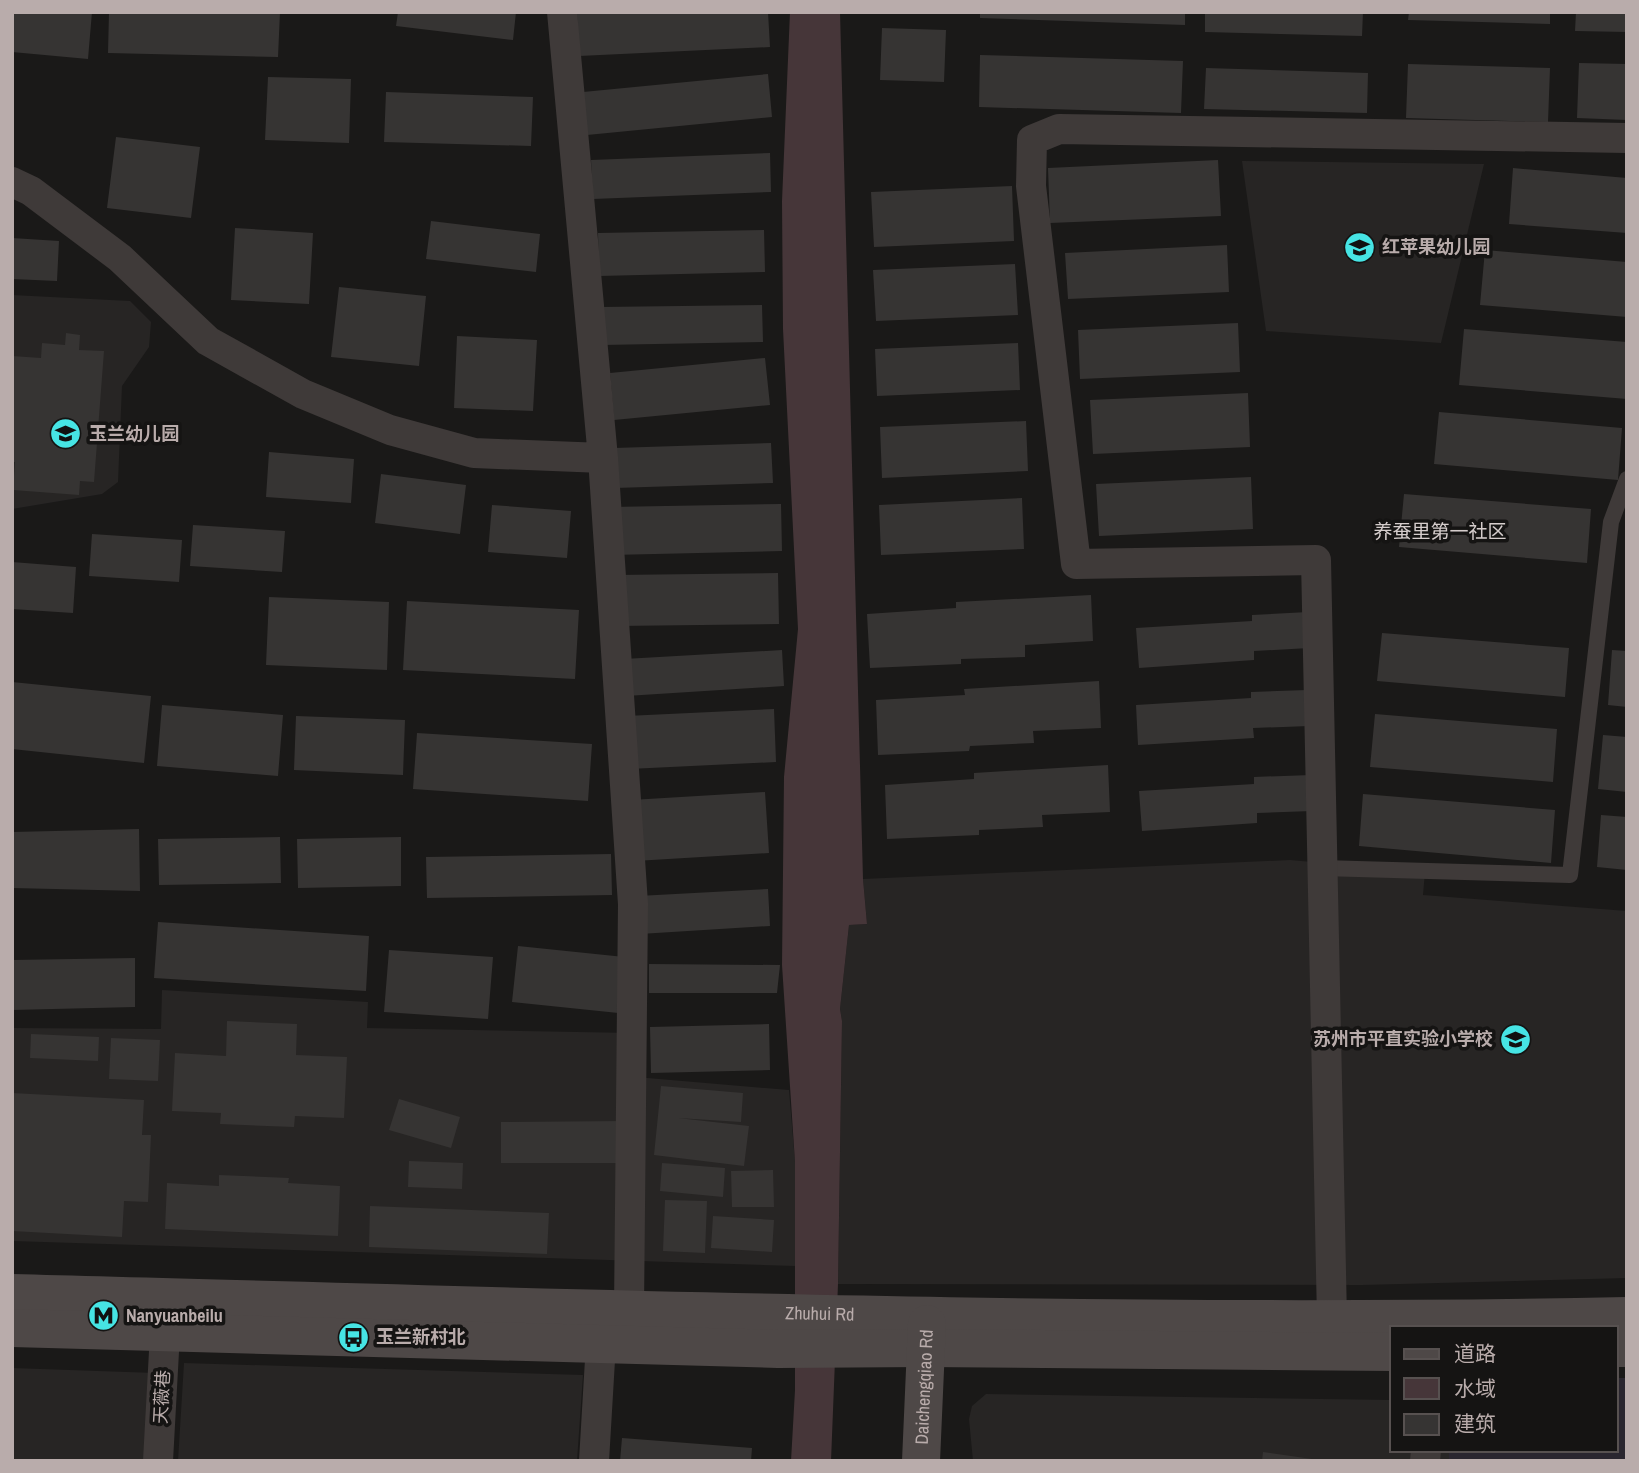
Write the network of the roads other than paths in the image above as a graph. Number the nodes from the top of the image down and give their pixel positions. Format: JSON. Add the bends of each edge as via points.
{"nodes":[{"id":1,"x":562,"y":12,"type":"edge"},
{"id":2,"x":1627,"y":138,"type":"edge"},
{"id":3,"x":12,"y":181,"type":"edge"},
{"id":4,"x":603,"y":458,"type":"junction"},
{"id":5,"x":1627,"y":479,"type":"edge"},
{"id":6,"x":1322,"y":868,"type":"junction"},
{"id":7,"x":12,"y":1293,"type":"edge"},
{"id":8,"x":629,"y":1309,"type":"junction"},
{"id":9,"x":1627,"y":1316,"type":"edge"},
{"id":10,"x":1431,"y":1324,"type":"edge"},
{"id":11,"x":1412,"y":1326,"type":"edge"},
{"id":12,"x":12,"y":1328,"type":"edge"},
{"id":13,"x":1390,"y":1328,"type":"edge"},
{"id":14,"x":775,"y":1331,"type":"junction"},
{"id":15,"x":937,"y":1332,"type":"junction"},
{"id":16,"x":165,"y":1333,"type":"junction"},
{"id":17,"x":1329,"y":1335,"type":"junction"},
{"id":18,"x":601,"y":1343,"type":"junction"},
{"id":19,"x":1390,"y":1351,"type":"edge"},
{"id":20,"x":158,"y":1461,"type":"edge"},
{"id":21,"x":594,"y":1461,"type":"edge"},
{"id":22,"x":921,"y":1461,"type":"edge"},
{"id":23,"x":942,"y":1461,"type":"edge"}],
"edges":[{"from":1,"to":4,"type":"street"},
{"from":2,"to":6,"type":"street","via":[[1059,129],[1032,140],[1031,186],[1076,564],[1316,560]]},
{"from":3,"to":4,"type":"street","via":[[120,258],[208,341],[303,394],[390,430],[474,453]]},
{"from":4,"to":8,"type":"street","via":[[633,904]]},
{"from":5,"to":6,"type":"lane","via":[[1611,522],[1570,875]]},
{"from":6,"to":17,"type":"street"},
{"from":7,"to":8,"type":"main road","name":"Zhuhui Rd"},
{"from":8,"to":14,"type":"main road","name":"Zhuhui Rd"},
{"from":9,"to":10,"type":"main road","name":"Zhuhui Rd"},
{"from":10,"to":11,"type":"main road","name":"Zhuhui Rd"},
{"from":12,"to":16,"type":"main road","name":"Zhuhui Rd"},
{"from":13,"to":17,"type":"main road","name":"Zhuhui Rd"},
{"from":14,"to":15,"type":"main road","name":"Zhuhui Rd"},
{"from":14,"to":18,"type":"main road","name":"Zhuhui Rd"},
{"from":15,"to":17,"type":"main road","name":"Zhuhui Rd"},
{"from":15,"to":22,"type":"main road","name":"Daichengqiao Rd"},
{"from":15,"to":23,"type":"main road","name":"Daichengqiao Rd"},
{"from":16,"to":18,"type":"main road","name":"Zhuhui Rd"},
{"from":16,"to":20,"type":"street","name":"天薇巷"},
{"from":17,"to":19,"type":"main road","name":"Zhuhui Rd"},
{"from":18,"to":21,"type":"street"}]}
